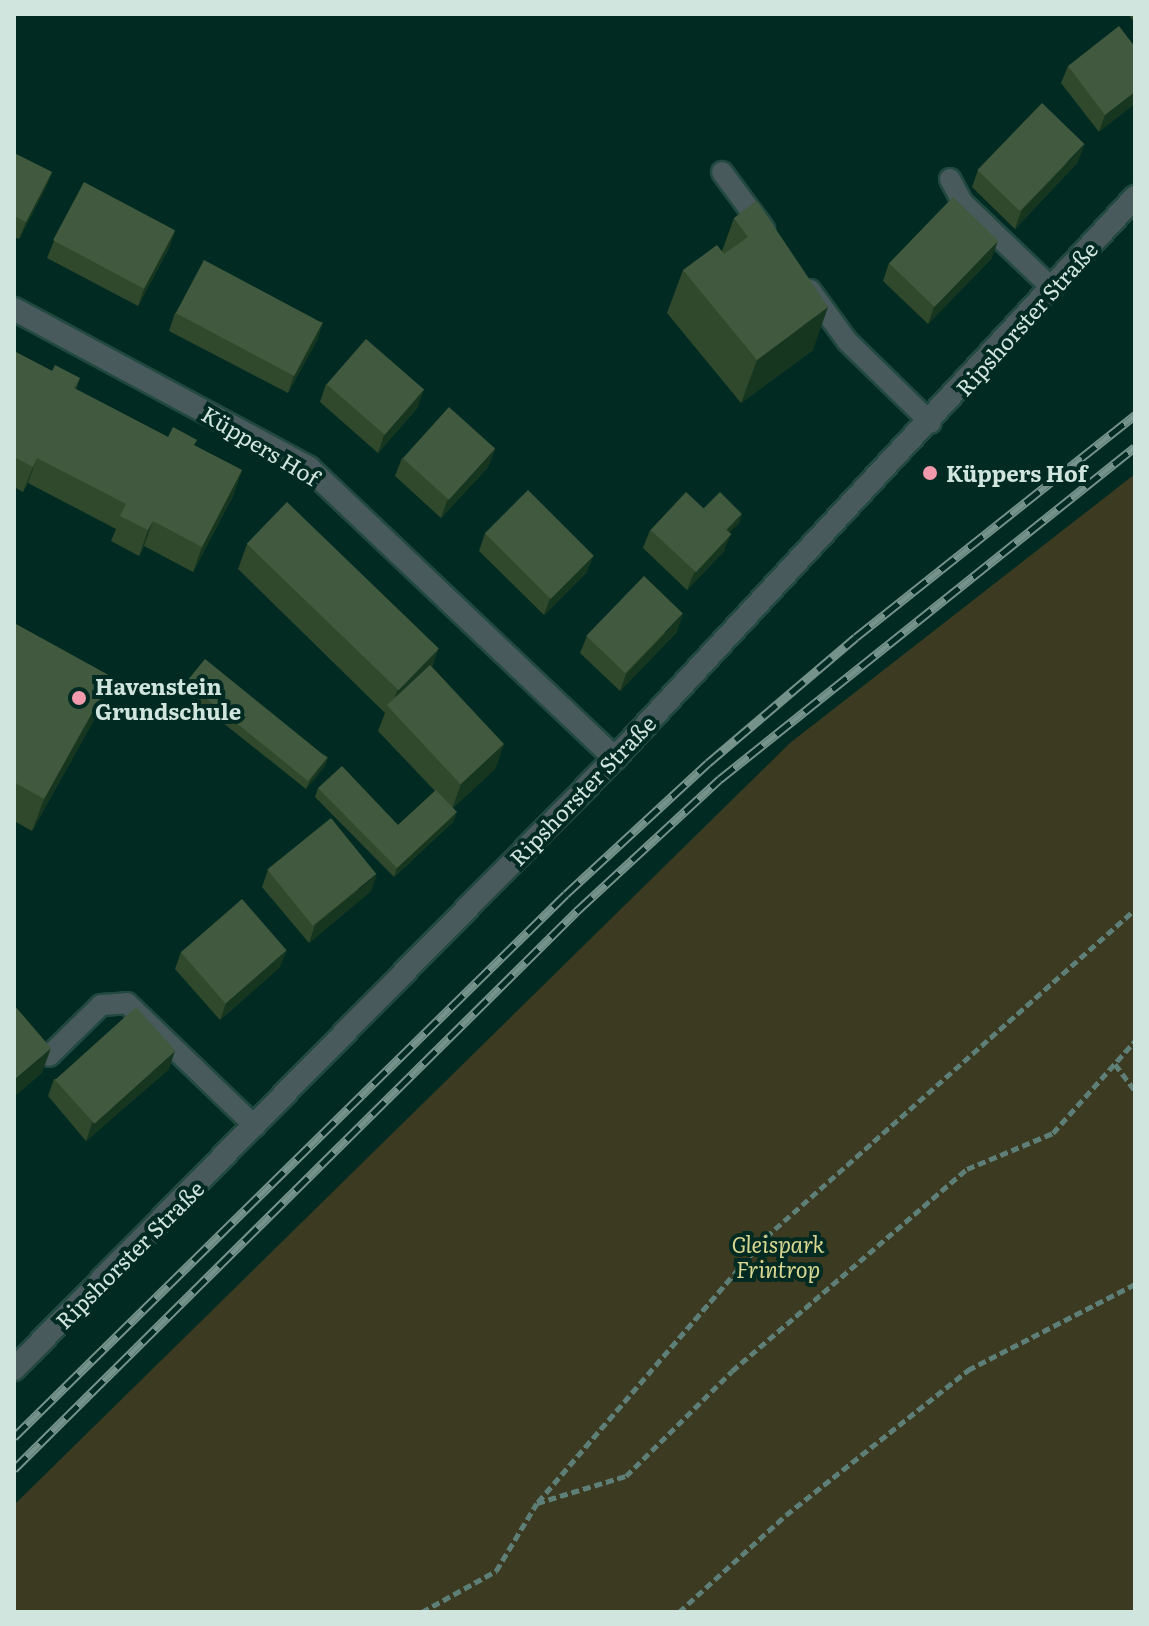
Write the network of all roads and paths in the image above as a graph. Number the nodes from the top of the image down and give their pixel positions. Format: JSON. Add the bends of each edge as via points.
{"nodes":[{"id":1,"x":722,"y":172,"type":"dead end"},
{"id":2,"x":950,"y":179,"type":"dead end"},
{"id":3,"x":1135,"y":197,"type":"edge"},
{"id":4,"x":776,"y":245,"type":"edge"},
{"id":5,"x":794,"y":269,"type":"edge"},
{"id":6,"x":1053,"y":289,"type":"junction"},
{"id":7,"x":14,"y":309,"type":"edge"},
{"id":8,"x":931,"y":423,"type":"junction"},
{"id":9,"x":615,"y":758,"type":"junction"},
{"id":10,"x":1135,"y":909,"type":"edge"},
{"id":11,"x":1135,"y":1041,"type":"edge"},
{"id":12,"x":49,"y":1056,"type":"edge"},
{"id":13,"x":1115,"y":1064,"type":"junction"},
{"id":14,"x":1135,"y":1091,"type":"edge"},
{"id":15,"x":255,"y":1126,"type":"junction"},
{"id":16,"x":1135,"y":1284,"type":"edge"},
{"id":17,"x":14,"y":1369,"type":"edge"},
{"id":18,"x":537,"y":1503,"type":"junction"},
{"id":19,"x":422,"y":1612,"type":"edge"},
{"id":20,"x":679,"y":1612,"type":"edge"}],
"edges":[{"from":1,"to":4,"type":"lane"},
{"from":2,"to":6,"type":"lane","via":[[963,203]]},
{"from":3,"to":6,"type":"street","name":"Ripshorster Straße"},
{"from":5,"to":8,"type":"lane","via":[[847,341]]},
{"from":6,"to":8,"type":"street","name":"Ripshorster Straße"},
{"from":7,"to":9,"type":"street","name":"Küppers Hof","via":[[309,468]]},
{"from":8,"to":9,"type":"street","name":"Ripshorster Straße"},
{"from":9,"to":15,"type":"street","name":"Ripshorster Straße"},
{"from":10,"to":18,"type":"path","via":[[766,1237]]},
{"from":11,"to":13,"type":"path"},
{"from":12,"to":15,"type":"lane","via":[[101,1005],[127,1003]]},
{"from":13,"to":14,"type":"path"},
{"from":13,"to":18,"type":"path","via":[[1053,1133],[967,1169],[732,1371],[626,1476]]},
{"from":15,"to":17,"type":"street","name":"Ripshorster Straße"},
{"from":16,"to":20,"type":"path","via":[[968,1370],[774,1524]]},
{"from":18,"to":19,"type":"path","via":[[496,1571]]}]}
